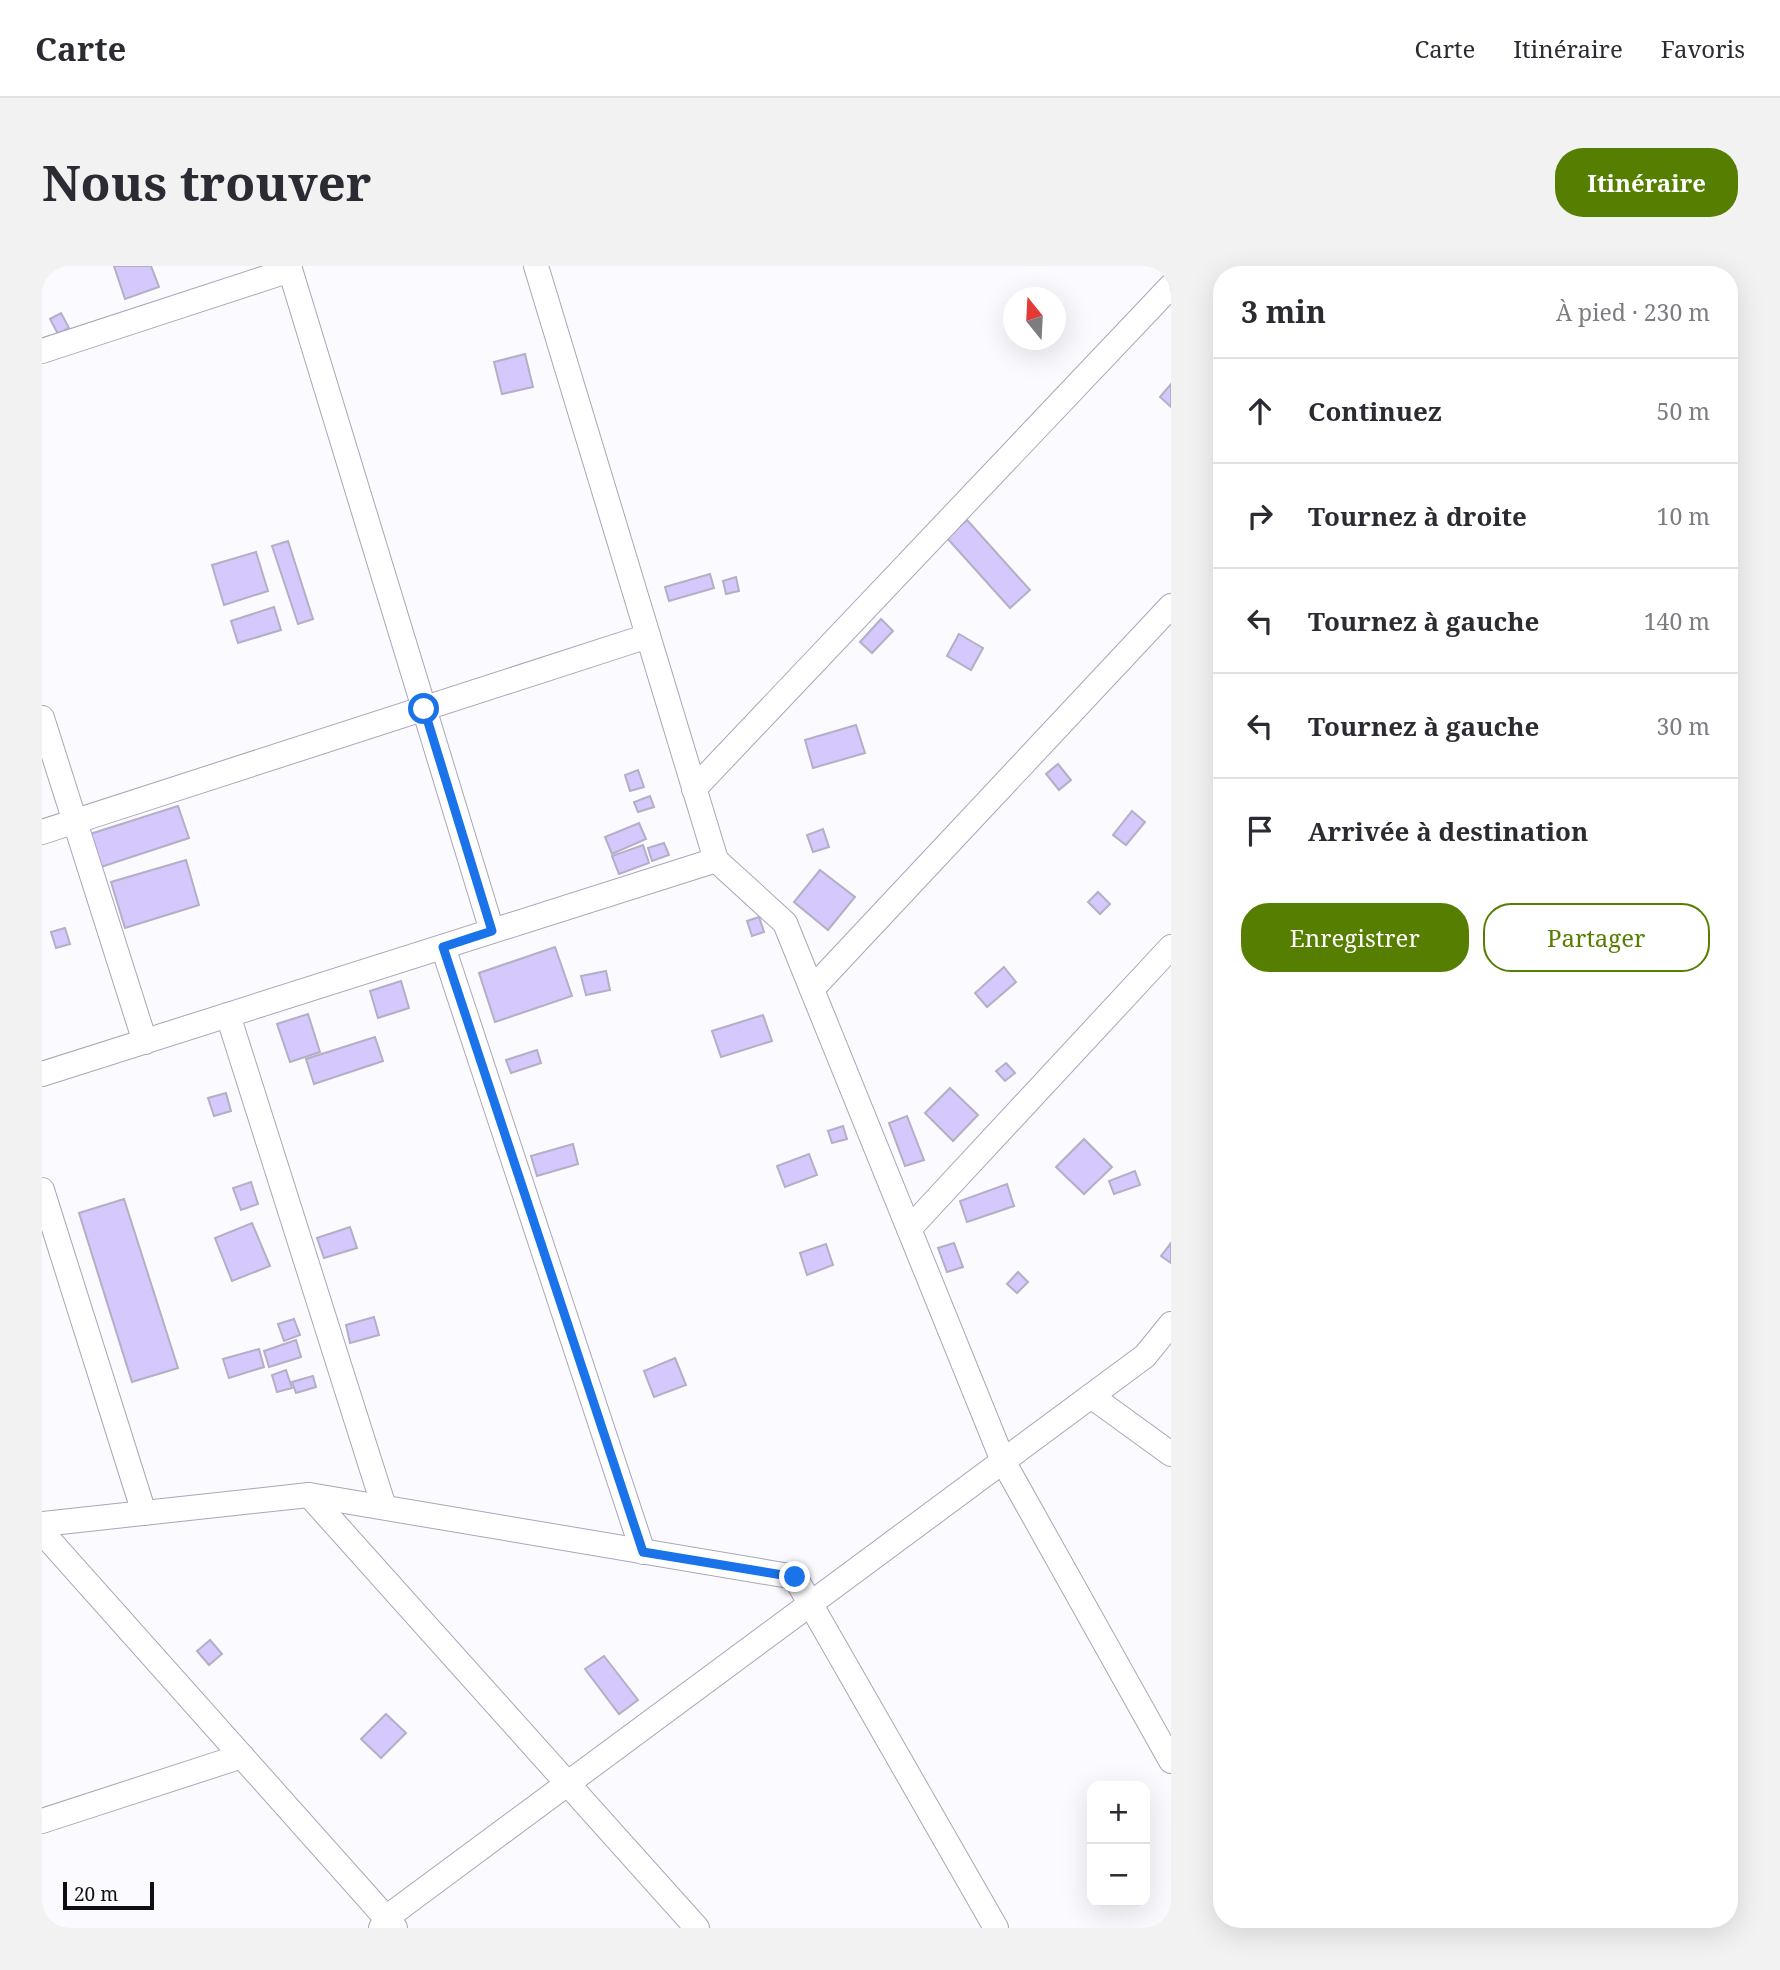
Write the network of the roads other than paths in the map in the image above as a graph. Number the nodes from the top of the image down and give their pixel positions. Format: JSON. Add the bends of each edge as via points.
{"nodes":[{"id":1,"x":536,"y":266,"type":"edge"},
{"id":2,"x":290,"y":268,"type":"edge"},
{"id":3,"x":1171,"y":286,"type":"edge"},
{"id":4,"x":42,"y":351,"type":"edge"},
{"id":5,"x":1171,"y":606,"type":"edge"},
{"id":6,"x":648,"y":636,"type":"junction"},
{"id":7,"x":424,"y":709,"type":"junction"},
{"id":8,"x":42,"y":718,"type":"edge"},
{"id":9,"x":694,"y":789,"type":"junction"},
{"id":10,"x":75,"y":821,"type":"junction"},
{"id":11,"x":42,"y":832,"type":"edge"},
{"id":12,"x":716,"y":860,"type":"junction"},
{"id":13,"x":492,"y":931,"type":"junction"},
{"id":14,"x":443,"y":947,"type":"junction"},
{"id":15,"x":1171,"y":947,"type":"edge"},
{"id":16,"x":812,"y":989,"type":"junction"},
{"id":17,"x":228,"y":1015,"type":"junction"},
{"id":18,"x":145,"y":1042,"type":"junction"},
{"id":19,"x":42,"y":1074,"type":"edge"},
{"id":20,"x":42,"y":1190,"type":"edge"},
{"id":21,"x":909,"y":1229,"type":"junction"},
{"id":22,"x":1171,"y":1324,"type":"edge"},
{"id":23,"x":1091,"y":1396,"type":"junction"},
{"id":24,"x":1171,"y":1454,"type":"edge"},
{"id":25,"x":1003,"y":1461,"type":"junction"},
{"id":26,"x":309,"y":1495,"type":"junction"},
{"id":27,"x":384,"y":1507,"type":"junction"},
{"id":28,"x":144,"y":1513,"type":"junction"},
{"id":29,"x":42,"y":1524,"type":"edge"},
{"id":30,"x":42,"y":1532,"type":"edge"},
{"id":31,"x":643,"y":1552,"type":"junction"},
{"id":32,"x":811,"y":1604,"type":"junction"},
{"id":33,"x":242,"y":1756,"type":"junction"},
{"id":34,"x":1171,"y":1761,"type":"edge"},
{"id":35,"x":568,"y":1784,"type":"junction"},
{"id":36,"x":42,"y":1821,"type":"edge"},
{"id":37,"x":388,"y":1925,"type":"edge"},
{"id":38,"x":697,"y":1928,"type":"edge"},
{"id":39,"x":996,"y":1928,"type":"edge"}],
"edges":[{"from":1,"to":6,"type":"street"},
{"from":2,"to":4,"type":"street"},
{"from":2,"to":7,"type":"street"},
{"from":3,"to":9,"type":"street"},
{"from":5,"to":16,"type":"street"},
{"from":6,"to":7,"type":"street"},
{"from":6,"to":9,"type":"street"},
{"from":7,"to":10,"type":"street"},
{"from":7,"to":13,"type":"street"},
{"from":8,"to":10,"type":"street"},
{"from":9,"to":12,"type":"street"},
{"from":10,"to":11,"type":"street"},
{"from":10,"to":18,"type":"street"},
{"from":12,"to":13,"type":"street"},
{"from":12,"to":16,"type":"street","via":[[785,923]]},
{"from":13,"to":14,"type":"street"},
{"from":14,"to":17,"type":"street"},
{"from":14,"to":31,"type":"street"},
{"from":15,"to":21,"type":"street"},
{"from":16,"to":21,"type":"street"},
{"from":17,"to":18,"type":"street"},
{"from":17,"to":27,"type":"street"},
{"from":18,"to":19,"type":"street"},
{"from":20,"to":28,"type":"street"},
{"from":21,"to":25,"type":"street"},
{"from":22,"to":23,"type":"street","via":[[1145,1356]]},
{"from":23,"to":24,"type":"street"},
{"from":23,"to":25,"type":"street"},
{"from":25,"to":32,"type":"street"},
{"from":25,"to":34,"type":"street"},
{"from":26,"to":27,"type":"street"},
{"from":26,"to":28,"type":"street"},
{"from":26,"to":35,"type":"street"},
{"from":27,"to":31,"type":"street"},
{"from":28,"to":29,"type":"street"},
{"from":30,"to":33,"type":"street"},
{"from":31,"to":32,"type":"street","via":[[795,1577]]},
{"from":32,"to":35,"type":"street"},
{"from":32,"to":39,"type":"street"},
{"from":33,"to":36,"type":"street"},
{"from":33,"to":37,"type":"street"},
{"from":35,"to":37,"type":"street"},
{"from":35,"to":38,"type":"street"}]}
